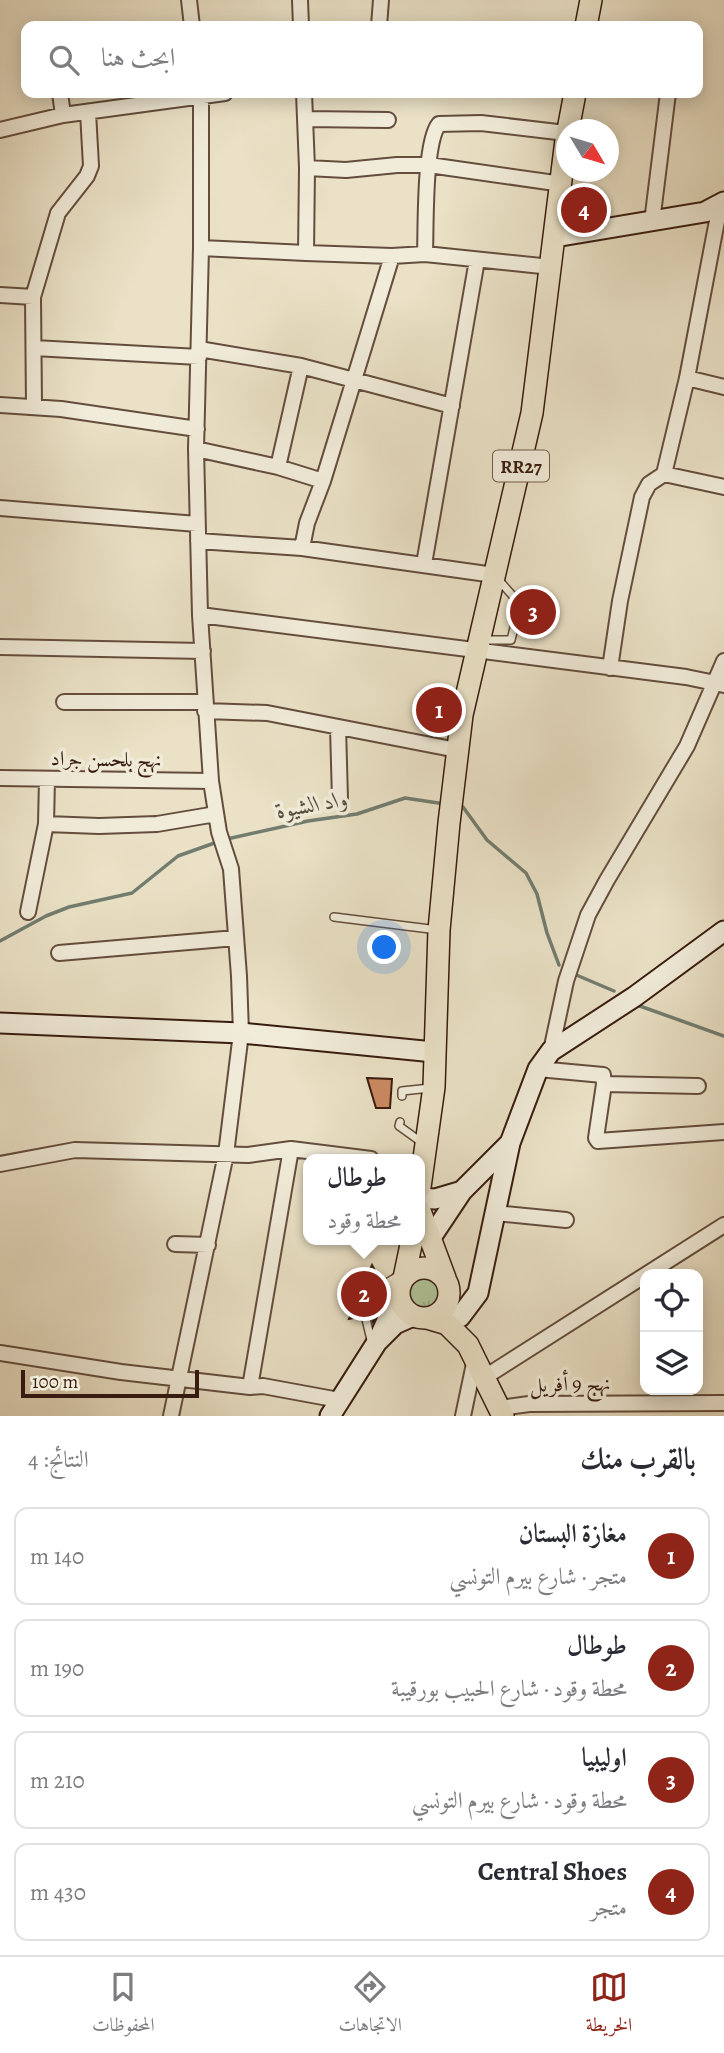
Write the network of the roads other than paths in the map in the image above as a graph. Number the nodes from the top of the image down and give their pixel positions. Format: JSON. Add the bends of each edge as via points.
{"nodes":[{"id":1,"x":189,"y":0,"type":"edge"},
{"id":2,"x":300,"y":0,"type":"edge"},
{"id":3,"x":381,"y":0,"type":"edge"},
{"id":4,"x":591,"y":0,"type":"edge"},
{"id":5,"x":191,"y":21,"type":"edge"},
{"id":6,"x":301,"y":21,"type":"edge"},
{"id":7,"x":379,"y":21,"type":"edge"},
{"id":8,"x":587,"y":21,"type":"edge"},
{"id":9,"x":61,"y":98,"type":"edge"},
{"id":10,"x":176,"y":98,"type":"edge"},
{"id":11,"x":201,"y":98,"type":"edge"},
{"id":12,"x":304,"y":98,"type":"edge"},
{"id":13,"x":574,"y":98,"type":"edge"},
{"id":14,"x":667,"y":98,"type":"edge"},
{"id":15,"x":88,"y":112,"type":"junction"},
{"id":16,"x":63,"y":115,"type":"junction"},
{"id":17,"x":305,"y":119,"type":"junction"},
{"id":18,"x":570,"y":119,"type":"edge"},
{"id":19,"x":388,"y":120,"type":"dead end"},
{"id":20,"x":0,"y":130,"type":"edge"},
{"id":21,"x":556,"y":130,"type":"edge"},
{"id":22,"x":429,"y":165,"type":"junction"},
{"id":23,"x":307,"y":168,"type":"junction"},
{"id":24,"x":562,"y":184,"type":"joint"},
{"id":25,"x":722,"y":203,"type":"edge"},
{"id":26,"x":652,"y":222,"type":"junction"},
{"id":27,"x":720,"y":235,"type":"edge"},
{"id":28,"x":555,"y":237,"type":"junction"},
{"id":29,"x":201,"y":248,"type":"junction"},
{"id":30,"x":306,"y":253,"type":"junction"},
{"id":31,"x":425,"y":254,"type":"junction"},
{"id":32,"x":392,"y":256,"type":"junction"},
{"id":33,"x":478,"y":260,"type":"junction"},
{"id":34,"x":551,"y":267,"type":"junction"},
{"id":35,"x":0,"y":295,"type":"edge"},
{"id":36,"x":33,"y":297,"type":"junction"},
{"id":37,"x":34,"y":348,"type":"junction"},
{"id":38,"x":199,"y":353,"type":"junction"},
{"id":39,"x":301,"y":366,"type":"junction"},
{"id":40,"x":687,"y":378,"type":"junction"},
{"id":41,"x":355,"y":380,"type":"junction"},
{"id":42,"x":724,"y":387,"type":"edge"},
{"id":43,"x":0,"y":405,"type":"edge"},
{"id":44,"x":452,"y":406,"type":"junction"},
{"id":45,"x":34,"y":408,"type":"junction"},
{"id":46,"x":197,"y":429,"type":"junction"},
{"id":47,"x":195,"y":449,"type":"junction"},
{"id":48,"x":278,"y":467,"type":"junction"},
{"id":49,"x":664,"y":474,"type":"junction"},
{"id":50,"x":323,"y":481,"type":"junction"},
{"id":51,"x":724,"y":487,"type":"edge"},
{"id":52,"x":0,"y":508,"type":"edge"},
{"id":53,"x":197,"y":524,"type":"junction"},
{"id":54,"x":198,"y":541,"type":"junction"},
{"id":55,"x":302,"y":548,"type":"junction"},
{"id":56,"x":424,"y":564,"type":"junction"},
{"id":57,"x":494,"y":575,"type":"junction"},
{"id":58,"x":200,"y":615,"type":"junction"},
{"id":59,"x":478,"y":645,"type":"junction"},
{"id":60,"x":0,"y":647,"type":"edge"},
{"id":61,"x":204,"y":651,"type":"junction"},
{"id":62,"x":724,"y":661,"type":"edge"},
{"id":63,"x":610,"y":667,"type":"junction"},
{"id":64,"x":720,"y":684,"type":"edge"},
{"id":65,"x":64,"y":702,"type":"dead end"},
{"id":66,"x":205,"y":707,"type":"junction"},
{"id":67,"x":338,"y":727,"type":"junction"},
{"id":68,"x":457,"y":750,"type":"junction"},
{"id":69,"x":0,"y":778,"type":"edge"},
{"id":70,"x":47,"y":779,"type":"junction"},
{"id":71,"x":211,"y":781,"type":"junction"},
{"id":72,"x":341,"y":799,"type":"dead end"},
{"id":73,"x":216,"y":814,"type":"junction"},
{"id":74,"x":46,"y":824,"type":"junction"},
{"id":75,"x":28,"y":912,"type":"dead end"},
{"id":76,"x":334,"y":917,"type":"dead end"},
{"id":77,"x":439,"y":930,"type":"junction"},
{"id":78,"x":724,"y":932,"type":"edge"},
{"id":79,"x":236,"y":938,"type":"junction"},
{"id":80,"x":59,"y":953,"type":"dead end"},
{"id":81,"x":0,"y":1023,"type":"edge"},
{"id":82,"x":241,"y":1033,"type":"junction"},
{"id":83,"x":551,"y":1051,"type":"junction"},
{"id":84,"x":434,"y":1052,"type":"junction"},
{"id":85,"x":538,"y":1069,"type":"junction"},
{"id":86,"x":604,"y":1084,"type":"junction"},
{"id":87,"x":698,"y":1086,"type":"dead end"},
{"id":88,"x":434,"y":1087,"type":"junction"},
{"id":89,"x":402,"y":1096,"type":"dead end"},
{"id":90,"x":400,"y":1122,"type":"dead end"},
{"id":91,"x":724,"y":1132,"type":"edge"},
{"id":92,"x":510,"y":1143,"type":"junction"},
{"id":93,"x":291,"y":1149,"type":"junction"},
{"id":94,"x":226,"y":1154,"type":"junction"},
{"id":95,"x":331,"y":1154,"type":"edge"},
{"id":96,"x":415,"y":1154,"type":"edge"},
{"id":97,"x":424,"y":1154,"type":"edge"},
{"id":98,"x":0,"y":1164,"type":"edge"},
{"id":99,"x":462,"y":1191,"type":"junction"},
{"id":100,"x":425,"y":1198,"type":"edge"},
{"id":101,"x":495,"y":1213,"type":"junction"},
{"id":102,"x":566,"y":1220,"type":"dead end"},
{"id":103,"x":724,"y":1225,"type":"edge"},
{"id":104,"x":425,"y":1234,"type":"edge"},
{"id":105,"x":175,"y":1244,"type":"dead end"},
{"id":106,"x":208,"y":1245,"type":"junction"},
{"id":107,"x":418,"y":1245,"type":"edge"},
{"id":108,"x":424,"y":1245,"type":"edge"},
{"id":109,"x":398,"y":1282,"type":"junction"},
{"id":110,"x":447,"y":1285,"type":"junction"},
{"id":111,"x":365,"y":1315,"type":"dead end"},
{"id":112,"x":420,"y":1317,"type":"junction"},
{"id":113,"x":460,"y":1317,"type":"junction"},
{"id":114,"x":375,"y":1345,"type":"junction"},
{"id":115,"x":0,"y":1353,"type":"edge"},
{"id":116,"x":476,"y":1360,"type":"junction"},
{"id":117,"x":180,"y":1378,"type":"junction"},
{"id":118,"x":250,"y":1387,"type":"junction"},
{"id":119,"x":724,"y":1403,"type":"edge"},
{"id":120,"x":334,"y":1408,"type":"edge"},
{"id":121,"x":584,"y":1410,"type":"edge"},
{"id":122,"x":502,"y":1412,"type":"edge"},
{"id":123,"x":171,"y":1416,"type":"edge"},
{"id":124,"x":463,"y":1416,"type":"edge"}],
"edges":[{"from":1,"to":5,"type":"street"},
{"from":2,"to":6,"type":"street"},
{"from":3,"to":7,"type":"street"},
{"from":4,"to":8,"type":"main road"},
{"from":9,"to":16,"type":"street"},
{"from":10,"to":15,"type":"street"},
{"from":11,"to":29,"type":"street"},
{"from":12,"to":17,"type":"street"},
{"from":13,"to":18,"type":"main road"},
{"from":14,"to":26,"type":"street"},
{"from":15,"to":16,"type":"street"},
{"from":15,"to":36,"type":"street","via":[[91,166],[58,213]]},
{"from":16,"to":20,"type":"street"},
{"from":17,"to":19,"type":"street"},
{"from":17,"to":23,"type":"street"},
{"from":21,"to":22,"type":"street","via":[[444,122],[434,131]]},
{"from":22,"to":23,"type":"street"},
{"from":22,"to":24,"type":"street"},
{"from":22,"to":31,"type":"street"},
{"from":23,"to":30,"type":"street"},
{"from":24,"to":28,"type":"main road","number":"RR27"},
{"from":25,"to":26,"type":"street","via":[[705,212]]},
{"from":25,"to":27,"type":"street"},
{"from":26,"to":28,"type":"street"},
{"from":27,"to":40,"type":"street"},
{"from":28,"to":34,"type":"main road","number":"RR27"},
{"from":29,"to":30,"type":"street"},
{"from":29,"to":38,"type":"street"},
{"from":30,"to":32,"type":"street"},
{"from":31,"to":32,"type":"street"},
{"from":31,"to":33,"type":"street"},
{"from":32,"to":41,"type":"street"},
{"from":33,"to":34,"type":"street"},
{"from":33,"to":44,"type":"street"},
{"from":34,"to":57,"type":"main road","number":"RR27","via":[[532,413]]},
{"from":35,"to":36,"type":"street"},
{"from":36,"to":37,"type":"street"},
{"from":37,"to":38,"type":"street"},
{"from":37,"to":45,"type":"street"},
{"from":38,"to":39,"type":"street"},
{"from":38,"to":46,"type":"street"},
{"from":39,"to":41,"type":"street"},
{"from":39,"to":48,"type":"street"},
{"from":40,"to":42,"type":"street"},
{"from":40,"to":49,"type":"street"},
{"from":41,"to":44,"type":"street"},
{"from":41,"to":50,"type":"street"},
{"from":43,"to":45,"type":"street"},
{"from":44,"to":56,"type":"street"},
{"from":45,"to":46,"type":"street"},
{"from":46,"to":47,"type":"street"},
{"from":47,"to":48,"type":"street"},
{"from":47,"to":53,"type":"street"},
{"from":48,"to":50,"type":"street"},
{"from":49,"to":51,"type":"street"},
{"from":49,"to":63,"type":"street","via":[[649,484],[642,497]]},
{"from":50,"to":55,"type":"street"},
{"from":52,"to":53,"type":"street"},
{"from":53,"to":54,"type":"street"},
{"from":54,"to":55,"type":"street"},
{"from":54,"to":58,"type":"street"},
{"from":55,"to":56,"type":"street"},
{"from":56,"to":57,"type":"street"},
{"from":57,"to":59,"type":"main road","number":"RR27"},
{"from":57,"to":59,"type":"lane","via":[[520,604],[511,640]]},
{"from":58,"to":59,"type":"street"},
{"from":58,"to":61,"type":"street"},
{"from":59,"to":63,"type":"street"},
{"from":59,"to":68,"type":"main road","number":"RR27"},
{"from":60,"to":61,"type":"street"},
{"from":61,"to":66,"type":"street"},
{"from":62,"to":64,"type":"street"},
{"from":63,"to":64,"type":"street"},
{"from":64,"to":83,"type":"street","via":[[589,915],[566,981]]},
{"from":65,"to":66,"type":"street"},
{"from":66,"to":67,"type":"street"},
{"from":66,"to":71,"type":"street"},
{"from":67,"to":68,"type":"street"},
{"from":67,"to":72,"type":"street"},
{"from":68,"to":77,"type":"main road","number":"RR27"},
{"from":69,"to":70,"type":"street","name":"نهج بلحسن جراد"},
{"from":70,"to":71,"type":"street","name":"نهج بلحسن جراد"},
{"from":70,"to":74,"type":"street"},
{"from":71,"to":73,"type":"street"},
{"from":73,"to":74,"type":"street","via":[[158,824]]},
{"from":73,"to":79,"type":"street","via":[[231,869]]},
{"from":74,"to":75,"type":"street"},
{"from":76,"to":77,"type":"lane"},
{"from":77,"to":84,"type":"main road","number":"RR27"},
{"from":78,"to":83,"type":"street"},
{"from":79,"to":80,"type":"street"},
{"from":79,"to":82,"type":"street"},
{"from":81,"to":82,"type":"street"},
{"from":82,"to":84,"type":"street"},
{"from":82,"to":94,"type":"street"},
{"from":83,"to":85,"type":"street"},
{"from":84,"to":88,"type":"main road","number":"RR27"},
{"from":85,"to":86,"type":"street","via":[[601,1074]]},
{"from":85,"to":92,"type":"street"},
{"from":86,"to":87,"type":"street"},
{"from":86,"to":91,"type":"street","via":[[598,1141]]},
{"from":88,"to":89,"type":"lane","via":[[402,1091]]},
{"from":88,"to":97,"type":"main road","number":"RR27"},
{"from":90,"to":96,"type":"lane"},
{"from":92,"to":99,"type":"street"},
{"from":92,"to":101,"type":"street"},
{"from":93,"to":94,"type":"street"},
{"from":93,"to":95,"type":"street"},
{"from":93,"to":118,"type":"street"},
{"from":94,"to":98,"type":"street","via":[[75,1150]]},
{"from":94,"to":106,"type":"street"},
{"from":99,"to":100,"type":"street"},
{"from":99,"to":104,"type":"street"},
{"from":101,"to":102,"type":"street"},
{"from":101,"to":113,"type":"street","via":[[478,1293]]},
{"from":103,"to":116,"type":"street"},
{"from":105,"to":106,"type":"street"},
{"from":106,"to":117,"type":"street"},
{"from":107,"to":109,"type":"main road"},
{"from":108,"to":110,"type":"main road"},
{"from":109,"to":110,"type":"main road","via":[[424,1267],[439,1272]]},
{"from":109,"to":112,"type":"main road","via":[[404,1308]]},
{"from":109,"to":114,"type":"street"},
{"from":110,"to":112,"type":"main road","via":[[445,1306],[434,1316]]},
{"from":110,"to":113,"type":"main road"},
{"from":111,"to":114,"type":"lane"},
{"from":112,"to":114,"type":"street","via":[[395,1324]]},
{"from":112,"to":116,"type":"main road","via":[[447,1324]]},
{"from":113,"to":116,"type":"main road"},
{"from":114,"to":120,"type":"street"},
{"from":115,"to":117,"type":"street"},
{"from":116,"to":122,"type":"main road"},
{"from":116,"to":124,"type":"street"},
{"from":117,"to":118,"type":"street"},
{"from":117,"to":123,"type":"street"},
{"from":118,"to":120,"type":"street","via":[[262,1386]]},
{"from":119,"to":121,"type":"street","name":"نهج 9 أفريل"},
{"from":121,"to":122,"type":"street","name":"نهج 9 أفريل","via":[[529,1404]]}]}
